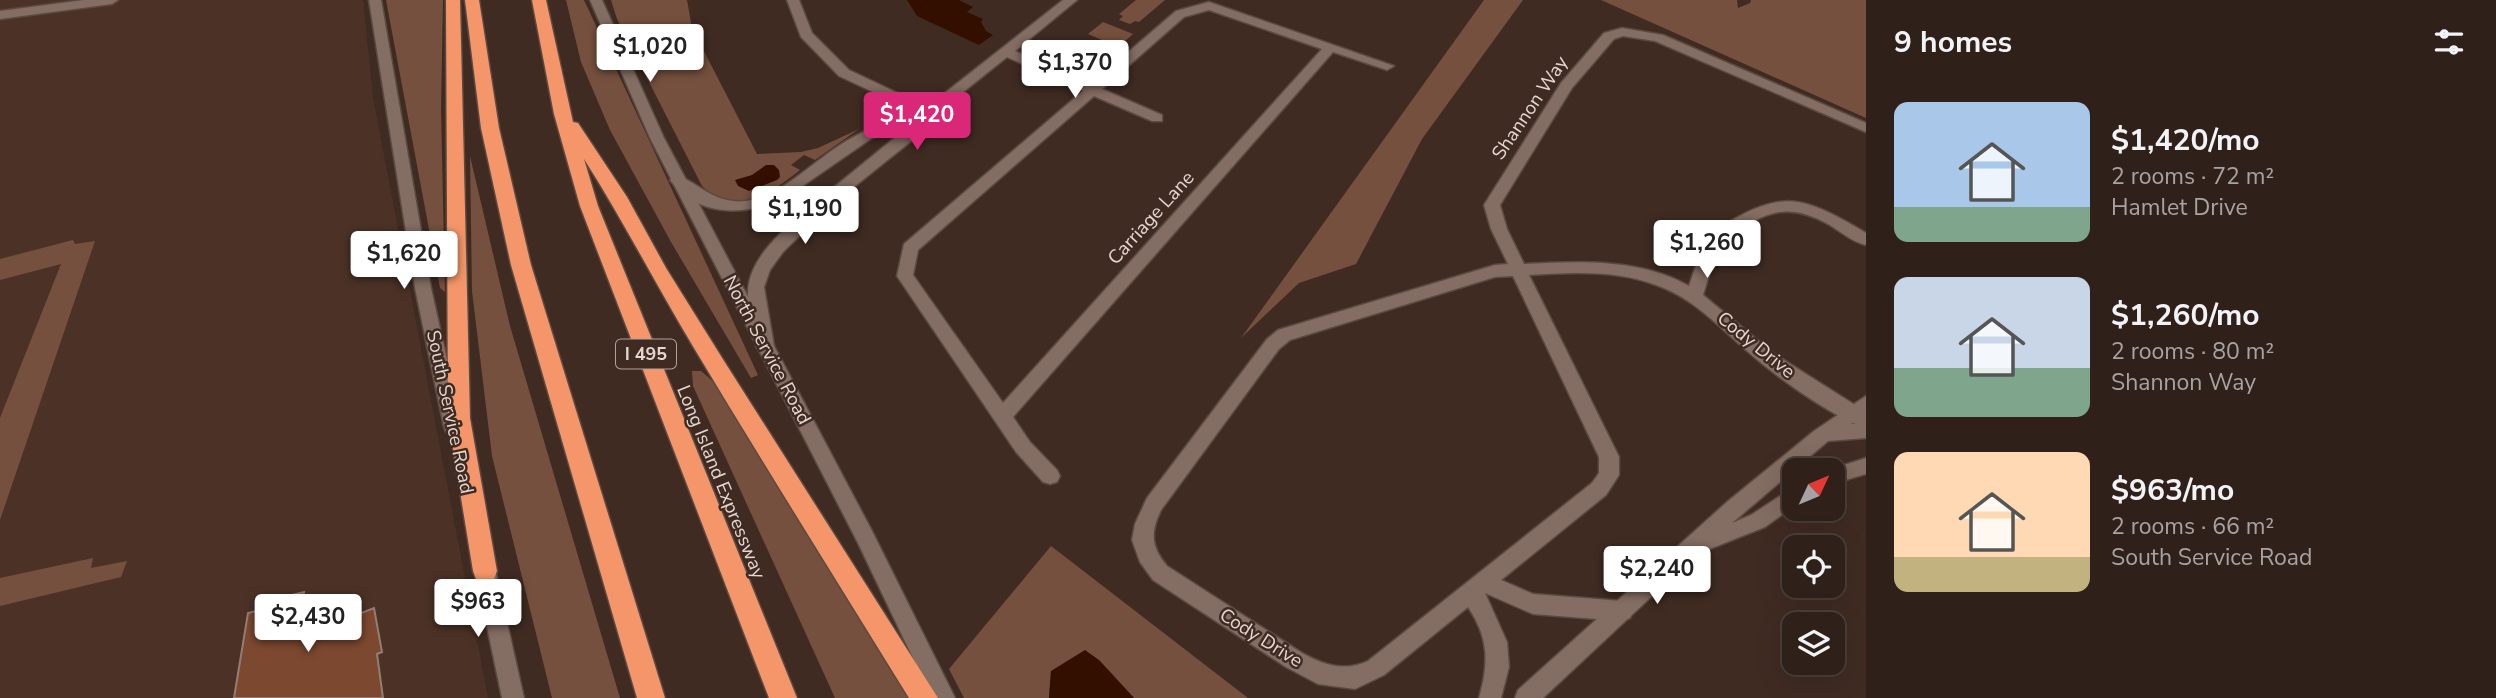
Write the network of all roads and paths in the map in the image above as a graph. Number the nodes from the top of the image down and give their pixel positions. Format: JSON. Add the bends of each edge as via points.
{"nodes":[{"id":1,"x":112,"y":0,"type":"edge"},
{"id":2,"x":375,"y":0,"type":"edge"},
{"id":3,"x":453,"y":0,"type":"edge"},
{"id":4,"x":472,"y":0,"type":"edge"},
{"id":5,"x":539,"y":0,"type":"edge"},
{"id":6,"x":596,"y":0,"type":"edge"},
{"id":7,"x":793,"y":0,"type":"edge"},
{"id":8,"x":1071,"y":0,"type":"edge"},
{"id":9,"x":0,"y":15,"type":"edge"},
{"id":10,"x":1331,"y":47,"type":"junction"},
{"id":11,"x":1006,"y":52,"type":"junction"},
{"id":12,"x":1387,"y":66,"type":"dead end"},
{"id":13,"x":1093,"y":89,"type":"junction"},
{"id":14,"x":928,"y":113,"type":"junction"},
{"id":15,"x":562,"y":114,"type":"junction"},
{"id":16,"x":1157,"y":118,"type":"dead end"},
{"id":17,"x":1866,"y":128,"type":"edge"},
{"id":18,"x":677,"y":179,"type":"junction"},
{"id":19,"x":781,"y":194,"type":"junction"},
{"id":20,"x":811,"y":213,"type":"junction"},
{"id":21,"x":1866,"y":240,"type":"edge"},
{"id":22,"x":1518,"y":270,"type":"junction"},
{"id":23,"x":1695,"y":295,"type":"junction"},
{"id":24,"x":765,"y":347,"type":"junction"},
{"id":25,"x":1861,"y":413,"type":"edge"},
{"id":26,"x":1002,"y":417,"type":"junction"},
{"id":27,"x":1866,"y":430,"type":"edge"},
{"id":28,"x":1822,"y":435,"type":"junction"},
{"id":29,"x":1866,"y":466,"type":"edge"},
{"id":30,"x":1845,"y":472,"type":"edge"},
{"id":31,"x":1050,"y":476,"type":"dead end"},
{"id":32,"x":1782,"y":504,"type":"edge"},
{"id":33,"x":1685,"y":550,"type":"junction"},
{"id":34,"x":485,"y":571,"type":"junction"},
{"id":35,"x":1476,"y":587,"type":"junction"},
{"id":36,"x":1622,"y":611,"type":"junction"},
{"id":37,"x":513,"y":698,"type":"edge"},
{"id":38,"x":651,"y":698,"type":"edge"},
{"id":39,"x":783,"y":698,"type":"edge"},
{"id":40,"x":924,"y":698,"type":"edge"},
{"id":41,"x":944,"y":698,"type":"edge"},
{"id":42,"x":1490,"y":698,"type":"edge"},
{"id":43,"x":1527,"y":698,"type":"edge"}],
"edges":[{"from":1,"to":9,"type":"street"},
{"from":2,"to":34,"type":"street","name":"South Service Road","via":[[423,288]]},
{"from":3,"to":34,"type":"highway","via":[[459,418]]},
{"from":4,"to":38,"type":"highway","via":[[490,128],[521,265]]},
{"from":5,"to":15,"type":"highway","name":"Long Island Expressway","number":"I 495"},
{"from":6,"to":18,"type":"street","name":"North Service Road","via":[[620,62]]},
{"from":7,"to":14,"type":"street","via":[[806,34],[844,73]]},
{"from":8,"to":11,"type":"street"},
{"from":10,"to":12,"type":"street"},
{"from":10,"to":13,"type":"street","via":[[1209,6],[1180,14]]},
{"from":10,"to":26,"type":"street","name":"Carriage Lane"},
{"from":11,"to":13,"type":"street"},
{"from":11,"to":14,"type":"street"},
{"from":13,"to":16,"type":"street"},
{"from":13,"to":26,"type":"street","via":[[910,248],[905,276]]},
{"from":14,"to":19,"type":"street","via":[[867,134]]},
{"from":14,"to":20,"type":"street","via":[[915,131]]},
{"from":15,"to":39,"type":"highway","name":"Long Island Expressway","number":"I 495","via":[[604,244]]},
{"from":15,"to":40,"type":"highway","via":[[596,161],[716,367]]},
{"from":17,"to":22,"type":"street","name":"Shannon Way","via":[[1658,38],[1615,33],[1566,86],[1492,205]]},
{"from":18,"to":19,"type":"street","via":[[697,198],[722,206],[745,208]]},
{"from":18,"to":24,"type":"street","name":"North Service Road"},
{"from":19,"to":20,"type":"street"},
{"from":20,"to":24,"type":"street","via":[[767,260],[756,286]]},
{"from":21,"to":23,"type":"street","via":[[1814,211],[1782,205],[1767,208],[1712,239]]},
{"from":22,"to":23,"type":"street","name":"Cody Drive","via":[[1633,272]]},
{"from":22,"to":35,"type":"street","name":"Cody Drive","via":[[1600,435],[1609,457],[1609,475],[1599,489]]},
{"from":22,"to":35,"type":"street","name":"Cody Drive","via":[[1495,271],[1284,335],[1154,504],[1143,525],[1142,544],[1160,573],[1294,660],[1337,677],[1355,678],[1376,668]]},
{"from":23,"to":25,"type":"street","name":"Cody Drive","via":[[1765,357]]},
{"from":24,"to":41,"type":"street","name":"North Service Road"},
{"from":25,"to":28,"type":"street"},
{"from":26,"to":31,"type":"street"},
{"from":27,"to":28,"type":"street"},
{"from":28,"to":33,"type":"street"},
{"from":29,"to":30,"type":"street"},
{"from":32,"to":33,"type":"street","via":[[1758,521]]},
{"from":33,"to":36,"type":"street"},
{"from":34,"to":37,"type":"street","name":"South Service Road"},
{"from":35,"to":36,"type":"street","via":[[1533,604]]},
{"from":35,"to":42,"type":"street","via":[[1498,648]]},
{"from":36,"to":43,"type":"street"}]}
